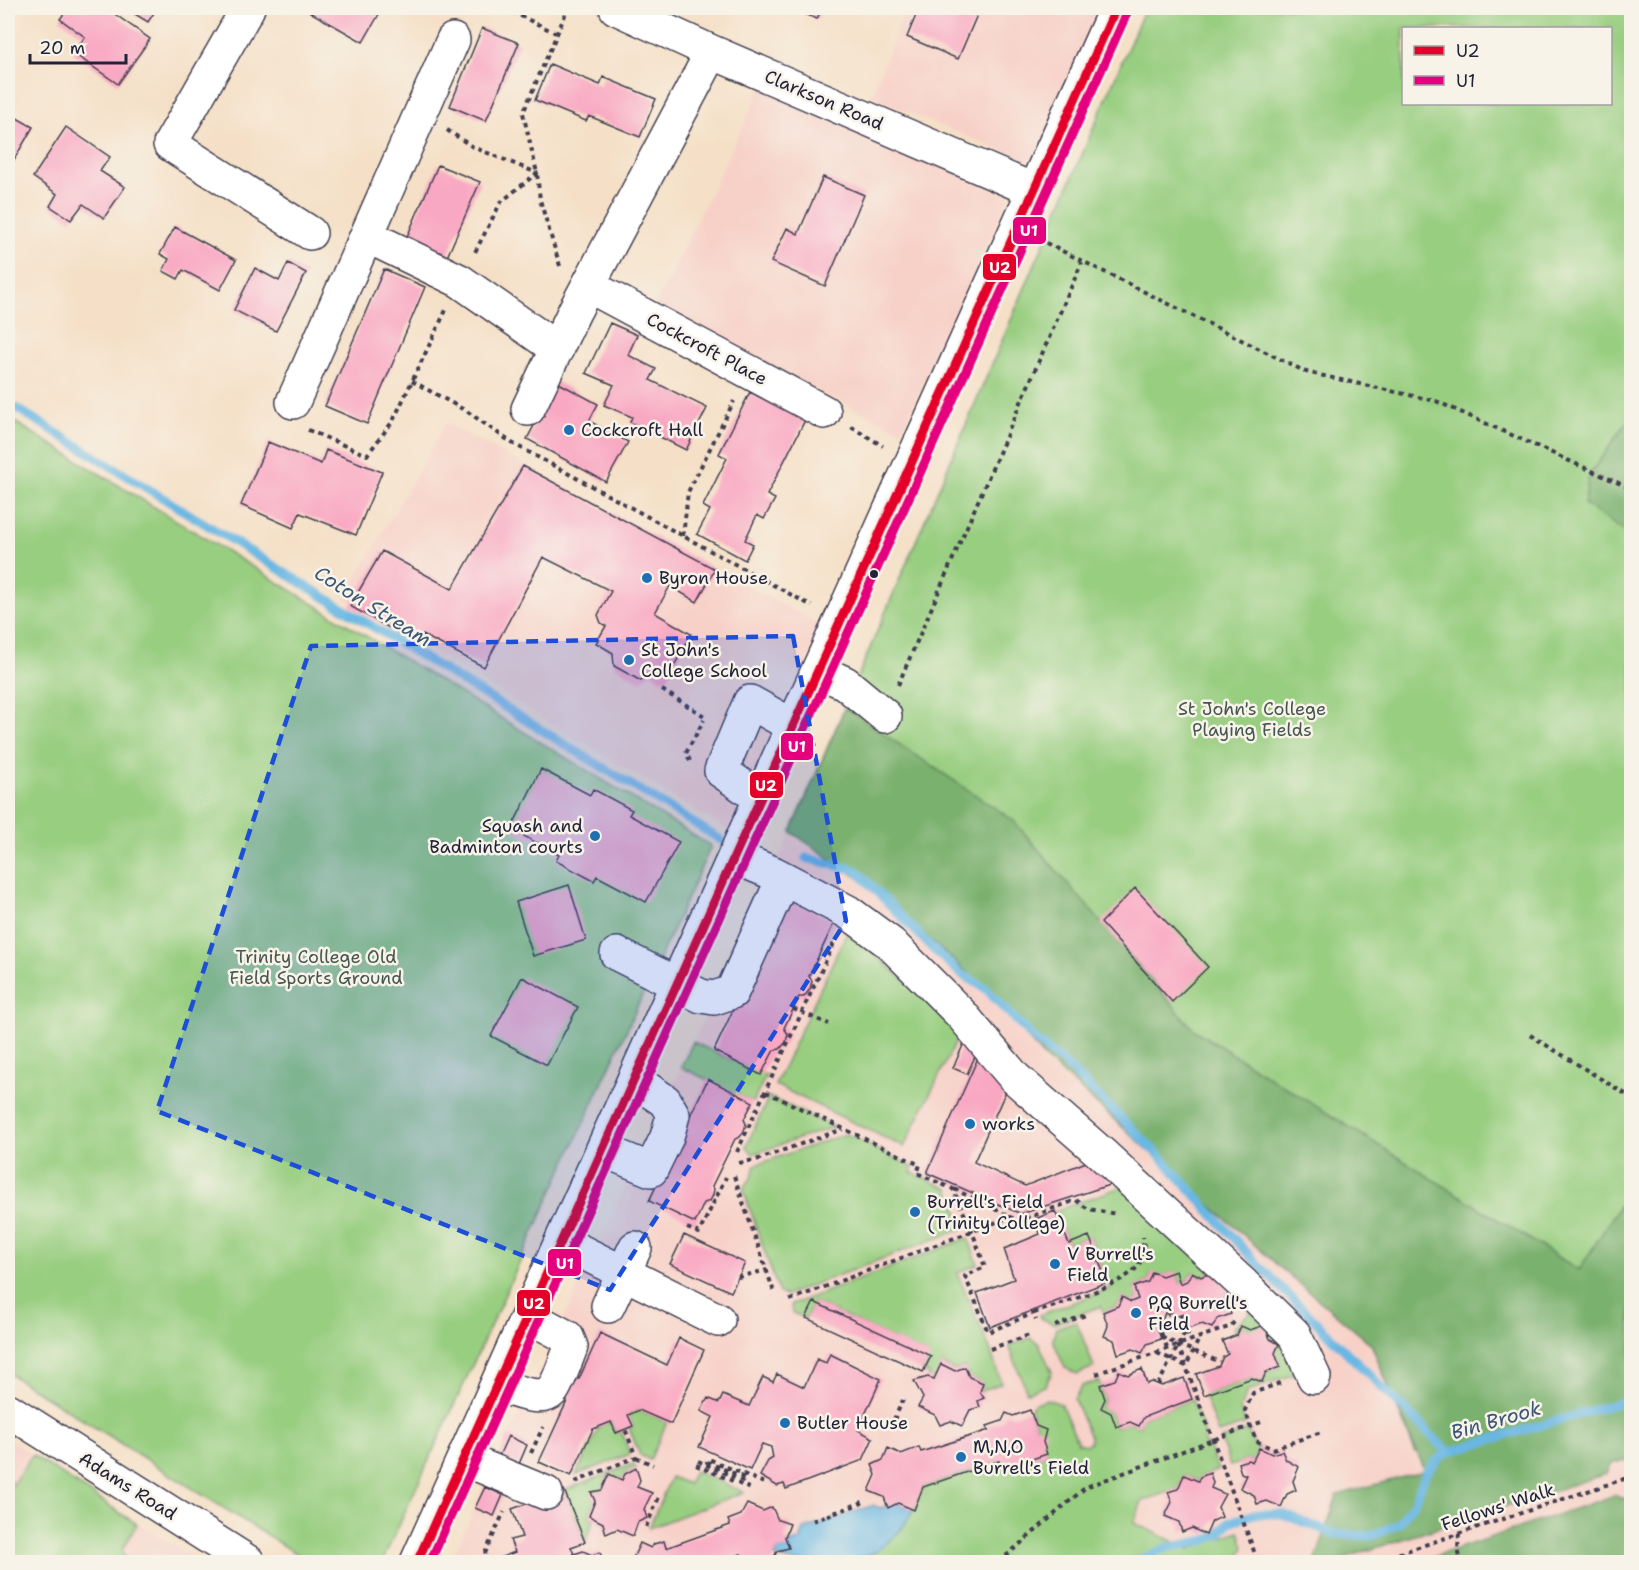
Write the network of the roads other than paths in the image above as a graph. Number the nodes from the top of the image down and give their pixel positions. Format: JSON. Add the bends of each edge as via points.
{"nodes":[{"id":1,"x":248,"y":8,"type":"edge"},
{"id":2,"x":616,"y":8,"type":"edge"},
{"id":3,"x":1116,"y":8,"type":"edge"},
{"id":4,"x":453,"y":40,"type":"dead end"},
{"id":5,"x":712,"y":52,"type":"junction"},
{"id":6,"x":1034,"y":190,"type":"junction"},
{"id":7,"x":309,"y":233,"type":"dead end"},
{"id":8,"x":367,"y":236,"type":"junction"},
{"id":9,"x":582,"y":299,"type":"junction"},
{"id":10,"x":557,"y":349,"type":"junction"},
{"id":11,"x":293,"y":402,"type":"road end"},
{"id":12,"x":528,"y":409,"type":"dead end"},
{"id":13,"x":824,"y":412,"type":"road end"},
{"id":14,"x":818,"y":671,"type":"junction"},
{"id":15,"x":885,"y":716,"type":"road end"},
{"id":16,"x":792,"y":726,"type":"junction"},
{"id":17,"x":760,"y":798,"type":"junction"},
{"id":18,"x":734,"y":857,"type":"junction"},
{"id":19,"x":783,"y":879,"type":"junction"},
{"id":20,"x":716,"y":897,"type":"junction"},
{"id":21,"x":761,"y":930,"type":"junction"},
{"id":22,"x":617,"y":954,"type":"dead end"},
{"id":23,"x":676,"y":985,"type":"junction"},
{"id":24,"x":634,"y":1080,"type":"junction"},
{"id":25,"x":603,"y":1150,"type":"junction"},
{"id":26,"x":562,"y":1242,"type":"junction"},
{"id":27,"x":629,"y":1261,"type":"junction"},
{"id":28,"x":608,"y":1306,"type":"dead end"},
{"id":29,"x":528,"y":1316,"type":"junction"},
{"id":30,"x":718,"y":1320,"type":"dead end"},
{"id":31,"x":1313,"y":1374,"type":"road end"},
{"id":32,"x":497,"y":1385,"type":"junction"},
{"id":33,"x":8,"y":1410,"type":"edge"},
{"id":34,"x":464,"y":1459,"type":"junction"},
{"id":35,"x":546,"y":1493,"type":"road end"},
{"id":36,"x":240,"y":1560,"type":"edge"},
{"id":37,"x":417,"y":1563,"type":"edge"}],
"edges":[{"from":1,"to":7,"type":"street","via":[[170,144]]},
{"from":2,"to":5,"type":"street","name":"Clarkson Road"},
{"from":3,"to":6,"type":"street"},
{"from":4,"to":8,"type":"street"},
{"from":5,"to":6,"type":"street","name":"Clarkson Road"},
{"from":5,"to":9,"type":"street"},
{"from":6,"to":14,"type":"street"},
{"from":8,"to":10,"type":"street","via":[[460,281]]},
{"from":8,"to":11,"type":"street"},
{"from":9,"to":10,"type":"street"},
{"from":9,"to":13,"type":"street","name":"Cockcroft Place","via":[[749,372]]},
{"from":10,"to":12,"type":"street"},
{"from":14,"to":15,"type":"street","via":[[845,682]]},
{"from":14,"to":16,"type":"street"},
{"from":16,"to":17,"type":"street"},
{"from":16,"to":17,"type":"street","via":[[750,702],[721,771]]},
{"from":17,"to":18,"type":"street"},
{"from":18,"to":19,"type":"street"},
{"from":18,"to":20,"type":"street"},
{"from":19,"to":21,"type":"street"},
{"from":19,"to":31,"type":"street","via":[[848,912],[890,943],[961,1014],[1015,1078],[1294,1334]]},
{"from":20,"to":21,"type":"street","via":[[741,910]]},
{"from":20,"to":23,"type":"street"},
{"from":21,"to":23,"type":"street","via":[[732,992],[714,998]]},
{"from":22,"to":23,"type":"street"},
{"from":23,"to":24,"type":"street"},
{"from":24,"to":25,"type":"street"},
{"from":24,"to":25,"type":"street","via":[[665,1101],[673,1115],[667,1137],[651,1170]]},
{"from":25,"to":26,"type":"street"},
{"from":26,"to":27,"type":"street"},
{"from":26,"to":29,"type":"street"},
{"from":27,"to":28,"type":"street"},
{"from":27,"to":30,"type":"street"},
{"from":29,"to":32,"type":"street"},
{"from":29,"to":32,"type":"street","via":[[567,1337],[571,1347],[552,1391],[541,1397]]},
{"from":32,"to":34,"type":"street"},
{"from":33,"to":36,"type":"street","name":"Adams Road"},
{"from":34,"to":35,"type":"street"},
{"from":34,"to":37,"type":"street"}]}
